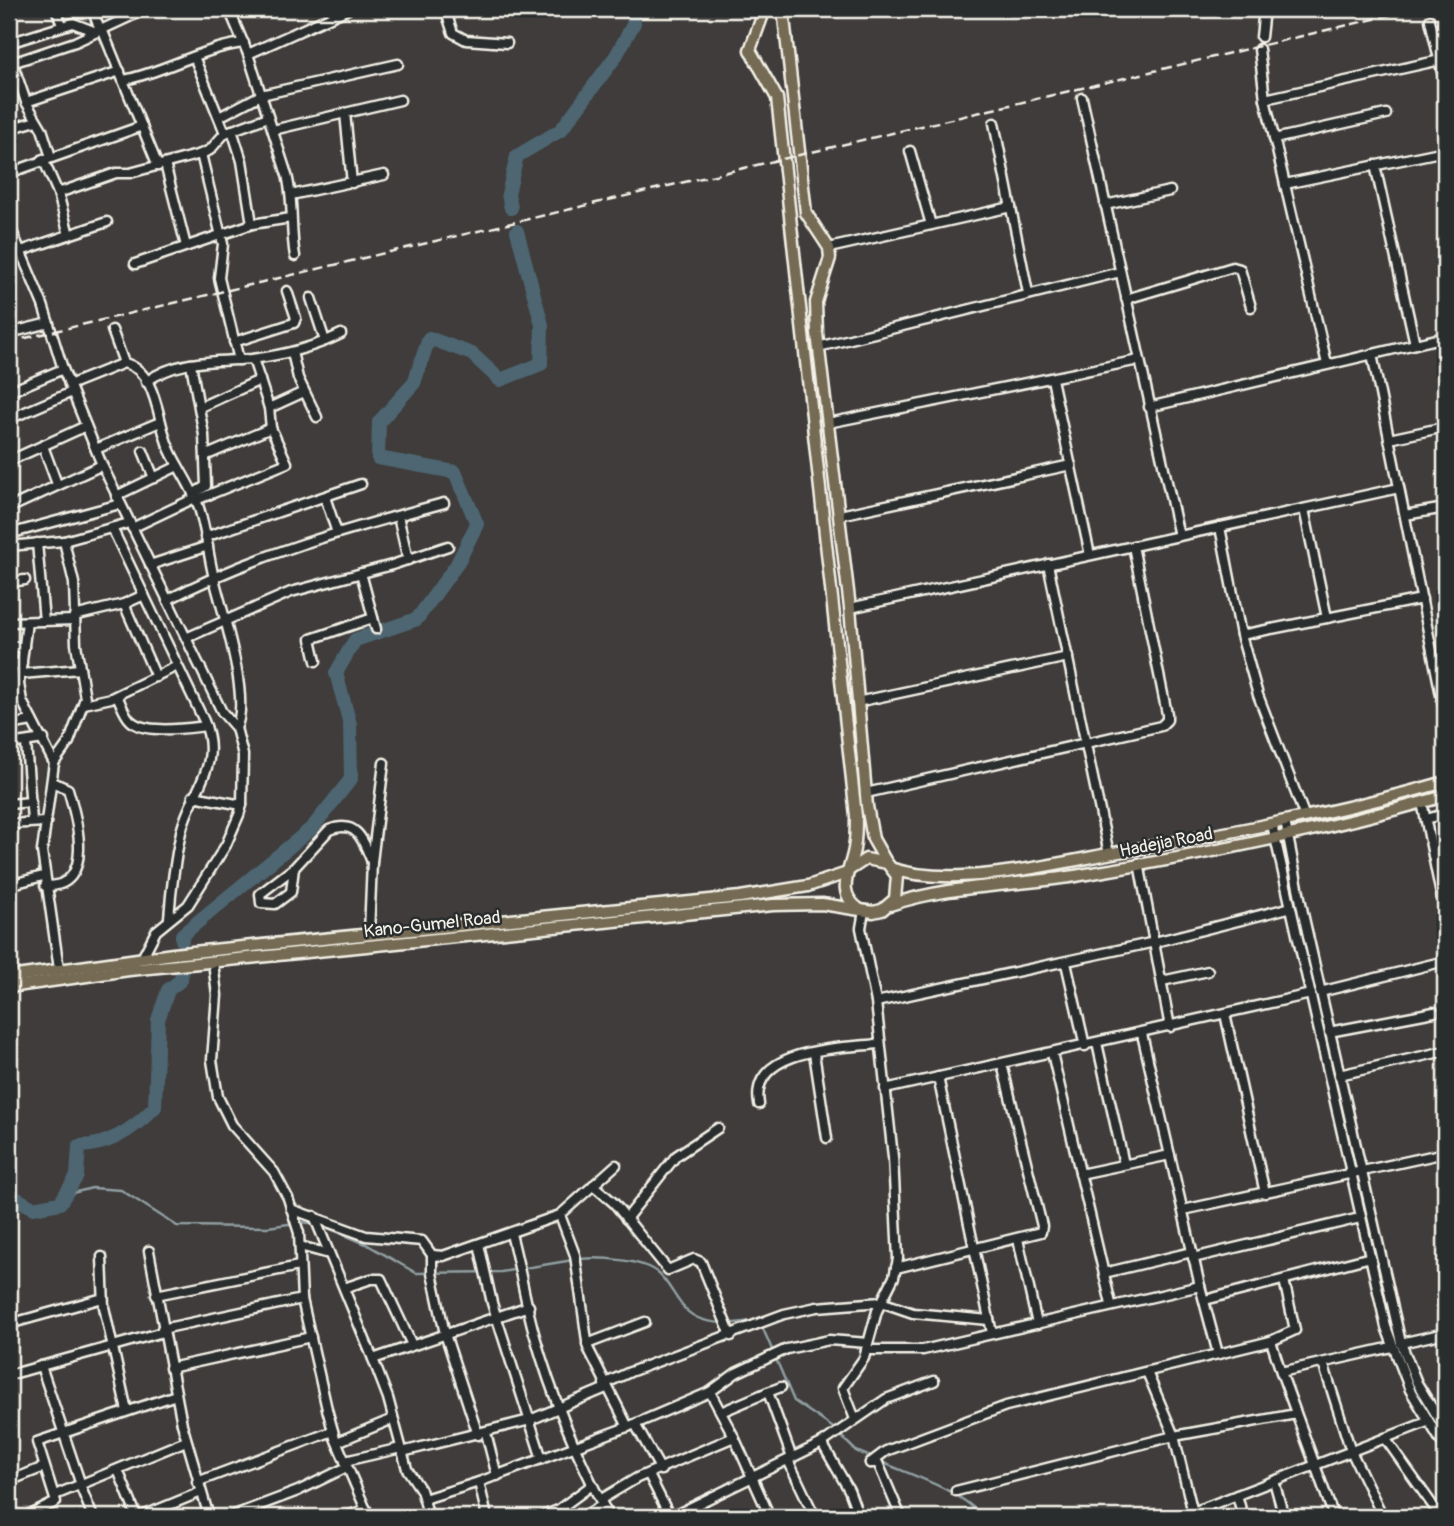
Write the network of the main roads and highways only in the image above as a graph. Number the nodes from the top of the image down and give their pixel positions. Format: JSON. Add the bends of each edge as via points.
{"nodes":[{"id":1,"x":765,"y":9,"type":"edge"},
{"id":2,"x":783,"y":9,"type":"edge"},
{"id":3,"x":799,"y":151,"type":"junction"},
{"id":4,"x":782,"y":153,"type":"junction"},
{"id":5,"x":1445,"y":782,"type":"edge"},
{"id":6,"x":1445,"y":796,"type":"edge"},
{"id":7,"x":890,"y":866,"type":"junction"},
{"id":8,"x":848,"y":871,"type":"junction"},
{"id":9,"x":890,"y":905,"type":"junction"},
{"id":10,"x":862,"y":910,"type":"junction"},
{"id":11,"x":453,"y":924,"type":"junction"},
{"id":12,"x":455,"y":937,"type":"junction"},
{"id":13,"x":9,"y":977,"type":"edge"},
{"id":14,"x":9,"y":987,"type":"edge"}],
"edges":[{"from":1,"to":4,"type":"main road","via":[[750,50],[777,98]]},
{"from":2,"to":3,"type":"main road"},
{"from":3,"to":4,"type":"main road"},
{"from":3,"to":7,"type":"main road","via":[[806,214],[829,248],[828,270],[816,302],[818,347],[840,515],[866,793],[873,839]]},
{"from":4,"to":8,"type":"main road","via":[[853,789],[856,833]]},
{"from":5,"to":7,"type":"main road","name":"Hadejia Road","via":[[1306,817],[1075,862],[935,877]]},
{"from":6,"to":9,"type":"main road","name":"Hadejia Road","via":[[1275,837],[1075,876],[931,893]]},
{"from":7,"to":8,"type":"main road","via":[[866,859]]},
{"from":7,"to":9,"type":"main road","via":[[898,891]]},
{"from":8,"to":10,"type":"main road","via":[[847,898]]},
{"from":8,"to":11,"type":"main road","name":"Kano-Gumel Road","via":[[797,889],[740,897]]},
{"from":9,"to":10,"type":"main road","via":[[882,910]]},
{"from":10,"to":12,"type":"main road","name":"Kano-Gumel Road","via":[[822,904],[773,905]]},
{"from":11,"to":12,"type":"main road"},
{"from":11,"to":13,"type":"main road","name":"Kano-Gumel Road"},
{"from":12,"to":14,"type":"main road","name":"Kano-Gumel Road","via":[[119,971]]}]}
